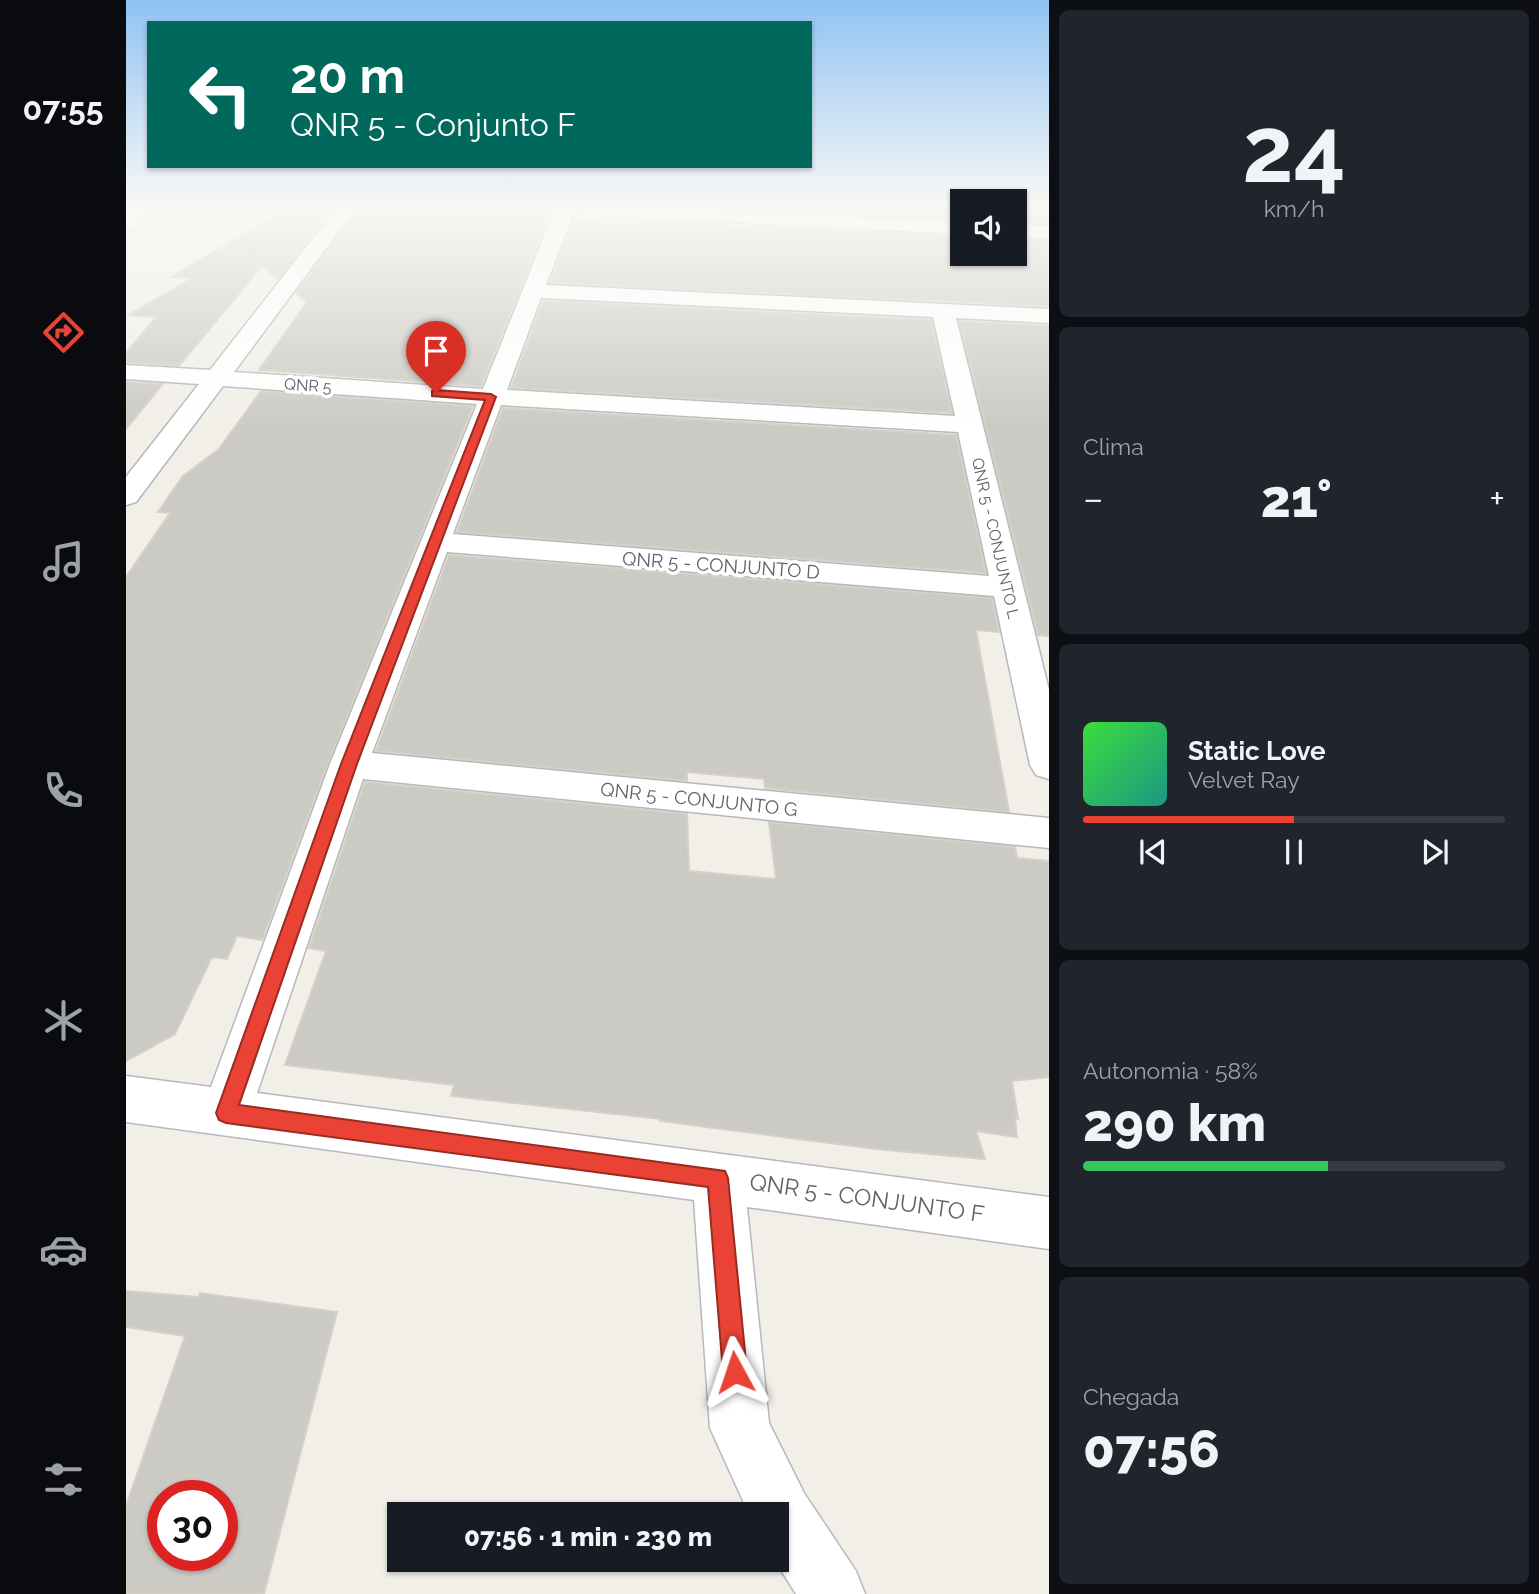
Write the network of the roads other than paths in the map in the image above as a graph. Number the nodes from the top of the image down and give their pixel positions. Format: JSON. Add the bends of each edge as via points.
{"nodes":[{"id":1,"x":293,"y":278,"type":"edge"},
{"id":2,"x":538,"y":278,"type":"edge"},
{"id":3,"x":533,"y":291,"type":"junction"},
{"id":4,"x":943,"y":311,"type":"junction"},
{"id":5,"x":1049,"y":317,"type":"edge"},
{"id":6,"x":126,"y":372,"type":"edge"},
{"id":7,"x":216,"y":379,"type":"junction"},
{"id":8,"x":491,"y":397,"type":"junction"},
{"id":9,"x":969,"y":425,"type":"junction"},
{"id":10,"x":126,"y":496,"type":"edge"},
{"id":11,"x":435,"y":542,"type":"junction"},
{"id":12,"x":1007,"y":587,"type":"junction"},
{"id":13,"x":349,"y":764,"type":"junction"},
{"id":14,"x":1049,"y":765,"type":"edge"},
{"id":15,"x":1049,"y":833,"type":"edge"},
{"id":16,"x":126,"y":1099,"type":"edge"},
{"id":17,"x":226,"y":1113,"type":"junction"},
{"id":18,"x":718,"y":1178,"type":"junction"},
{"id":19,"x":1049,"y":1223,"type":"edge"},
{"id":20,"x":833,"y":1594,"type":"edge"}],
"edges":[{"from":1,"to":7,"type":"street"},
{"from":2,"to":3,"type":"street"},
{"from":3,"to":4,"type":"street"},
{"from":3,"to":8,"type":"street"},
{"from":4,"to":5,"type":"street"},
{"from":4,"to":9,"type":"street","name":"QNR 5 - CONJUNTO L"},
{"from":6,"to":7,"type":"street","name":"QNR 5"},
{"from":7,"to":8,"type":"street","name":"QNR 5"},
{"from":7,"to":10,"type":"street"},
{"from":8,"to":9,"type":"street"},
{"from":8,"to":11,"type":"street"},
{"from":9,"to":12,"type":"street","name":"QNR 5 - CONJUNTO L"},
{"from":11,"to":12,"type":"street","name":"QNR 5 - CONJUNTO D"},
{"from":11,"to":13,"type":"street"},
{"from":12,"to":14,"type":"street","name":"QNR 5 - CONJUNTO L"},
{"from":13,"to":15,"type":"street","name":"QNR 5 - CONJUNTO G"},
{"from":13,"to":17,"type":"street"},
{"from":16,"to":17,"type":"street"},
{"from":17,"to":18,"type":"street","name":"QNR 5 - CONJUNTO F"},
{"from":18,"to":19,"type":"street","name":"QNR 5 - CONJUNTO F"},
{"from":18,"to":20,"type":"street","via":[[740,1428],[782,1516]]}]}
